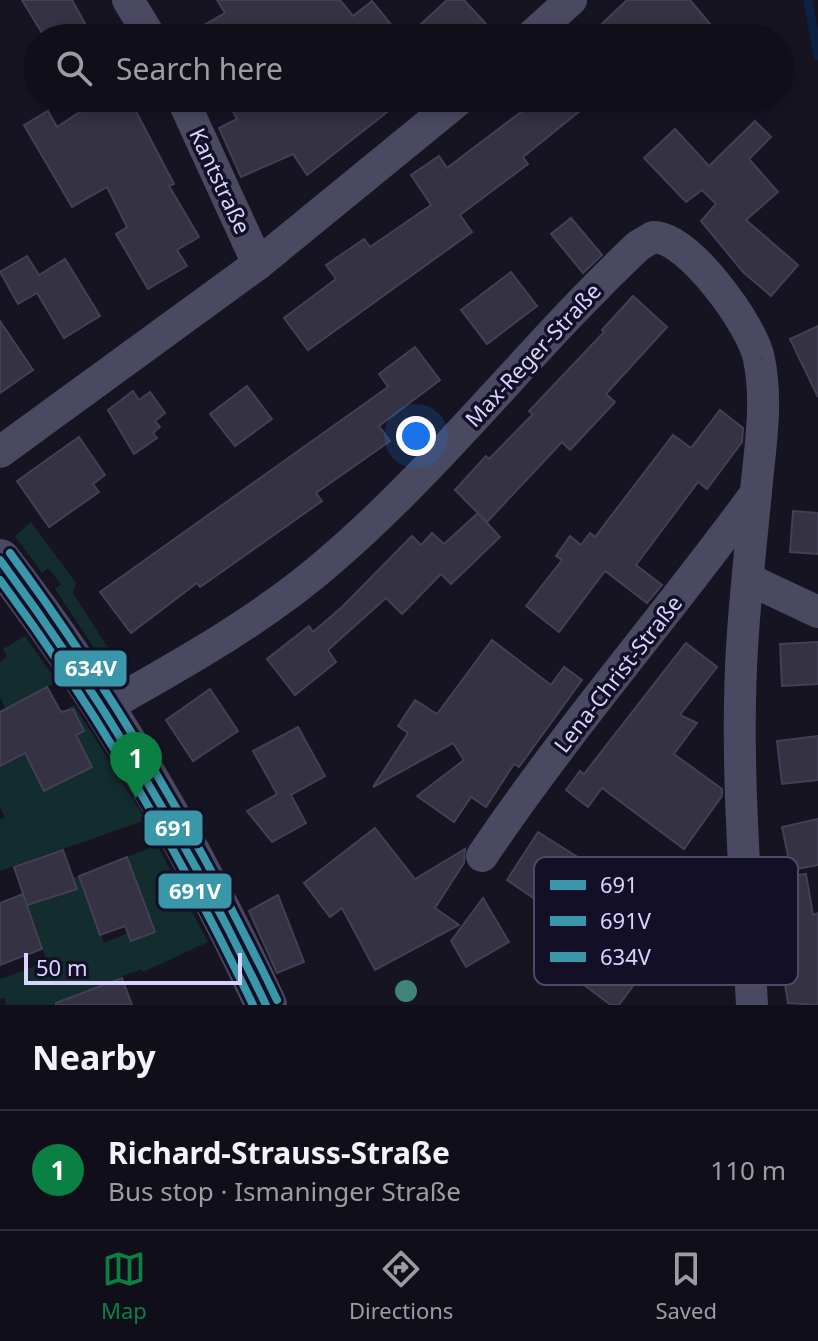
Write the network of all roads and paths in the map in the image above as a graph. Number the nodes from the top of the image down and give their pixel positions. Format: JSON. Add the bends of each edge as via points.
{"nodes":[{"id":1,"x":128,"y":0,"type":"edge"},
{"id":2,"x":571,"y":0,"type":"edge"},
{"id":3,"x":143,"y":24,"type":"edge"},
{"id":4,"x":544,"y":24,"type":"edge"},
{"id":5,"x":188,"y":112,"type":"edge"},
{"id":6,"x":444,"y":112,"type":"edge"},
{"id":7,"x":258,"y":264,"type":"junction"},
{"id":8,"x":0,"y":452,"type":"edge"},
{"id":9,"x":756,"y":493,"type":"junction"},
{"id":10,"x":0,"y":560,"type":"edge"},
{"id":11,"x":748,"y":579,"type":"junction"},
{"id":12,"x":818,"y":612,"type":"edge"},
{"id":13,"x":106,"y":707,"type":"junction"},
{"id":14,"x":482,"y":856,"type":"dead end"},
{"id":15,"x":746,"y":857,"type":"edge"},
{"id":16,"x":751,"y":985,"type":"edge"},
{"id":17,"x":266,"y":1005,"type":"edge"},
{"id":18,"x":752,"y":1005,"type":"edge"}],
"edges":[{"from":1,"to":3,"type":"street"},
{"from":2,"to":4,"type":"street"},
{"from":5,"to":7,"type":"street","name":"Kantstraße"},
{"from":6,"to":7,"type":"street"},
{"from":7,"to":8,"type":"street"},
{"from":9,"to":11,"type":"street","name":"Max-Reger-Straße"},
{"from":9,"to":13,"type":"street","name":"Max-Reger-Straße","via":[[763,425],[755,343],[747,325],[686,251],[653,237],[616,268],[423,473],[335,557],[235,631]]},
{"from":9,"to":14,"type":"street","name":"Lena-Christ-Straße","via":[[530,785]]},
{"from":10,"to":13,"type":"street"},
{"from":11,"to":12,"type":"street"},
{"from":11,"to":15,"type":"street","name":"Max-Reger-Straße","via":[[741,721]]},
{"from":13,"to":17,"type":"street","via":[[172,821]]},
{"from":16,"to":18,"type":"street","name":"Max-Reger-Straße"}]}
